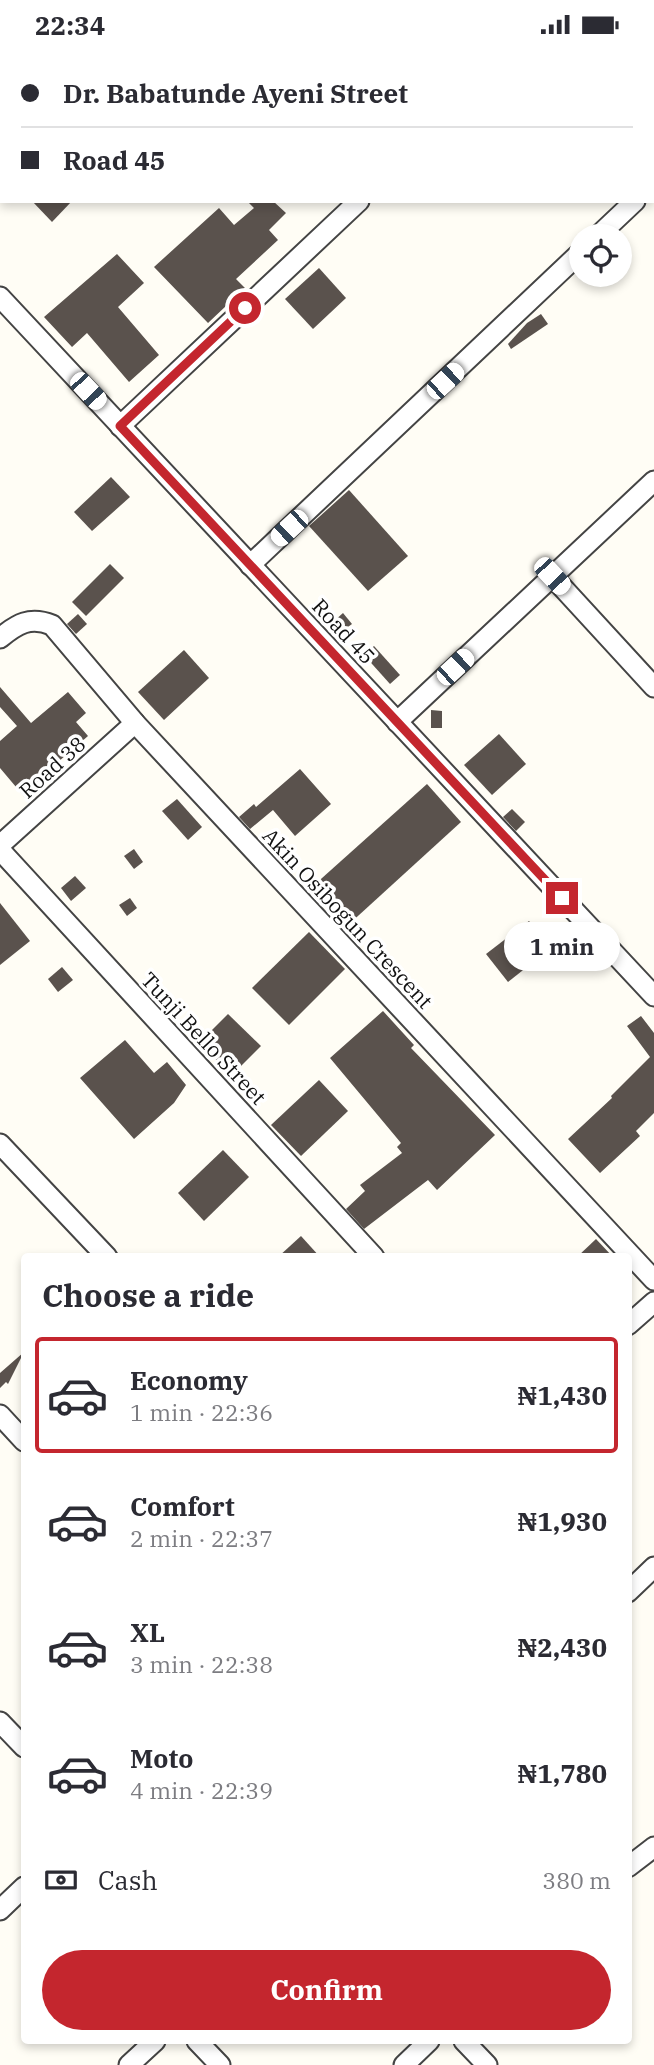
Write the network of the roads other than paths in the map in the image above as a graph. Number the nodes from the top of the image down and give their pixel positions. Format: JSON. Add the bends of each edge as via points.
{"nodes":[{"id":1,"x":357,"y":203,"type":"edge"},
{"id":2,"x":633,"y":203,"type":"edge"},
{"id":3,"x":611,"y":224,"type":"edge"},
{"id":4,"x":569,"y":263,"type":"edge"},
{"id":5,"x":2,"y":302,"type":"edge"},
{"id":6,"x":120,"y":426,"type":"junction"},
{"id":7,"x":654,"y":481,"type":"edge"},
{"id":8,"x":250,"y":565,"type":"junction"},
{"id":9,"x":552,"y":576,"type":"junction"},
{"id":10,"x":0,"y":638,"type":"edge"},
{"id":11,"x":654,"y":687,"type":"edge"},
{"id":12,"x":397,"y":722,"type":"junction"},
{"id":13,"x":135,"y":723,"type":"junction"},
{"id":14,"x":0,"y":848,"type":"edge"},
{"id":15,"x":654,"y":996,"type":"edge"},
{"id":16,"x":0,"y":1144,"type":"edge"},
{"id":17,"x":103,"y":1253,"type":"edge"},
{"id":18,"x":370,"y":1253,"type":"edge"},
{"id":19,"x":629,"y":1253,"type":"edge"},
{"id":20,"x":632,"y":1256,"type":"edge"},
{"id":21,"x":654,"y":1280,"type":"edge"},
{"id":22,"x":654,"y":1302,"type":"edge"},
{"id":23,"x":632,"y":1321,"type":"edge"},
{"id":24,"x":0,"y":1415,"type":"edge"},
{"id":25,"x":21,"y":1438,"type":"edge"},
{"id":26,"x":654,"y":1567,"type":"edge"},
{"id":27,"x":632,"y":1588,"type":"edge"},
{"id":28,"x":0,"y":1722,"type":"edge"},
{"id":29,"x":21,"y":1744,"type":"edge"},
{"id":30,"x":654,"y":1847,"type":"edge"},
{"id":31,"x":632,"y":1864,"type":"edge"},
{"id":32,"x":21,"y":1890,"type":"edge"},
{"id":33,"x":0,"y":1910,"type":"edge"},
{"id":34,"x":152,"y":2044,"type":"edge"},
{"id":35,"x":200,"y":2044,"type":"edge"},
{"id":36,"x":426,"y":2044,"type":"edge"},
{"id":37,"x":467,"y":2044,"type":"edge"},
{"id":38,"x":129,"y":2065,"type":"edge"},
{"id":39,"x":220,"y":2065,"type":"edge"},
{"id":40,"x":404,"y":2065,"type":"edge"},
{"id":41,"x":487,"y":2065,"type":"edge"}],
"edges":[{"from":1,"to":6,"type":"street"},
{"from":2,"to":3,"type":"street"},
{"from":4,"to":8,"type":"street"},
{"from":5,"to":6,"type":"street","name":"Road 45"},
{"from":6,"to":8,"type":"street","name":"Road 45"},
{"from":7,"to":9,"type":"street"},
{"from":8,"to":12,"type":"street","name":"Road 45"},
{"from":9,"to":11,"type":"street"},
{"from":9,"to":12,"type":"street"},
{"from":10,"to":13,"type":"street","name":"Akin Osibogun Crescent","via":[[24,621],[52,625]]},
{"from":12,"to":15,"type":"street","name":"Road 45"},
{"from":13,"to":14,"type":"street","name":"Road 38"},
{"from":13,"to":19,"type":"street","name":"Akin Osibogun Crescent"},
{"from":14,"to":18,"type":"street","name":"Tunji Bello Street"},
{"from":16,"to":17,"type":"street"},
{"from":20,"to":21,"type":"street","name":"Akin Osibogun Crescent"},
{"from":22,"to":23,"type":"street"},
{"from":24,"to":25,"type":"street"},
{"from":26,"to":27,"type":"street"},
{"from":28,"to":29,"type":"street"},
{"from":30,"to":31,"type":"street"},
{"from":32,"to":33,"type":"street"},
{"from":34,"to":38,"type":"street"},
{"from":35,"to":39,"type":"street"},
{"from":36,"to":40,"type":"street"},
{"from":37,"to":41,"type":"street"}]}
